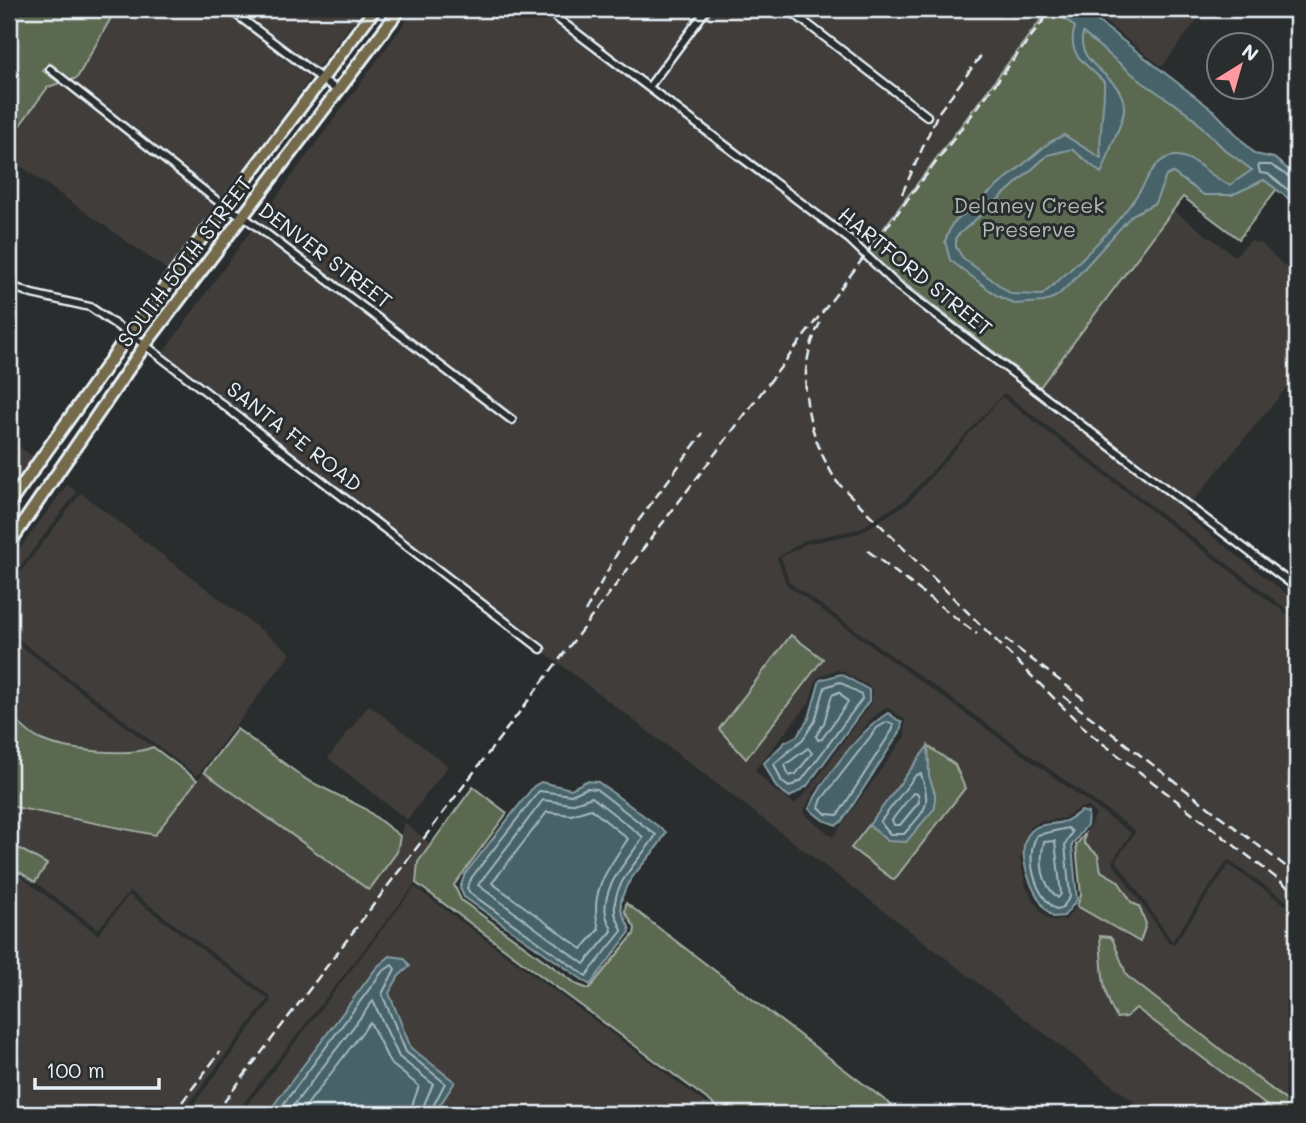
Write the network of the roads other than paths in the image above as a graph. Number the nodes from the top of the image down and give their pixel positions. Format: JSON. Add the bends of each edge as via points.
{"nodes":[{"id":1,"x":229,"y":9,"type":"edge"},
{"id":2,"x":375,"y":9,"type":"edge"},
{"id":3,"x":400,"y":9,"type":"edge"},
{"id":4,"x":545,"y":9,"type":"edge"},
{"id":5,"x":707,"y":9,"type":"edge"},
{"id":6,"x":788,"y":9,"type":"edge"},
{"id":7,"x":50,"y":69,"type":"dead end"},
{"id":8,"x":322,"y":79,"type":"junction"},
{"id":9,"x":649,"y":87,"type":"junction"},
{"id":10,"x":338,"y":91,"type":"junction"},
{"id":11,"x":927,"y":116,"type":"dead end"},
{"id":12,"x":225,"y":207,"type":"junction"},
{"id":13,"x":243,"y":216,"type":"junction"},
{"id":14,"x":9,"y":285,"type":"edge"},
{"id":15,"x":129,"y":334,"type":"junction"},
{"id":16,"x":145,"y":345,"type":"junction"},
{"id":17,"x":512,"y":420,"type":"dead end"},
{"id":18,"x":9,"y":504,"type":"edge"},
{"id":19,"x":9,"y":544,"type":"edge"},
{"id":20,"x":1296,"y":584,"type":"edge"},
{"id":21,"x":541,"y":649,"type":"dead end"}],
"edges":[{"from":1,"to":8,"type":"street"},
{"from":2,"to":8,"type":"main road","name":"SOUTH 50TH STREET"},
{"from":3,"to":10,"type":"main road","name":"SOUTH 50TH STREET"},
{"from":4,"to":9,"type":"street","name":"HARTFORD STREET"},
{"from":5,"to":9,"type":"street"},
{"from":6,"to":11,"type":"street"},
{"from":7,"to":12,"type":"street","name":"DENVER STREET"},
{"from":8,"to":10,"type":"street"},
{"from":8,"to":12,"type":"main road","name":"SOUTH 50TH STREET"},
{"from":9,"to":20,"type":"street","name":"HARTFORD STREET","via":[[849,239],[898,286]]},
{"from":10,"to":13,"type":"main road","name":"SOUTH 50TH STREET"},
{"from":12,"to":13,"type":"street","name":"DENVER STREET"},
{"from":12,"to":15,"type":"main road","name":"SOUTH 50TH STREET"},
{"from":13,"to":16,"type":"main road","name":"SOUTH 50TH STREET"},
{"from":13,"to":17,"type":"street","name":"DENVER STREET"},
{"from":14,"to":15,"type":"street","name":"SANTA FE ROAD","via":[[90,307]]},
{"from":15,"to":16,"type":"street","name":"SANTA FE ROAD"},
{"from":15,"to":18,"type":"main road","name":"SOUTH 50TH STREET"},
{"from":16,"to":19,"type":"main road","name":"SOUTH 50TH STREET"},
{"from":16,"to":21,"type":"street","name":"SANTA FE ROAD"}]}
